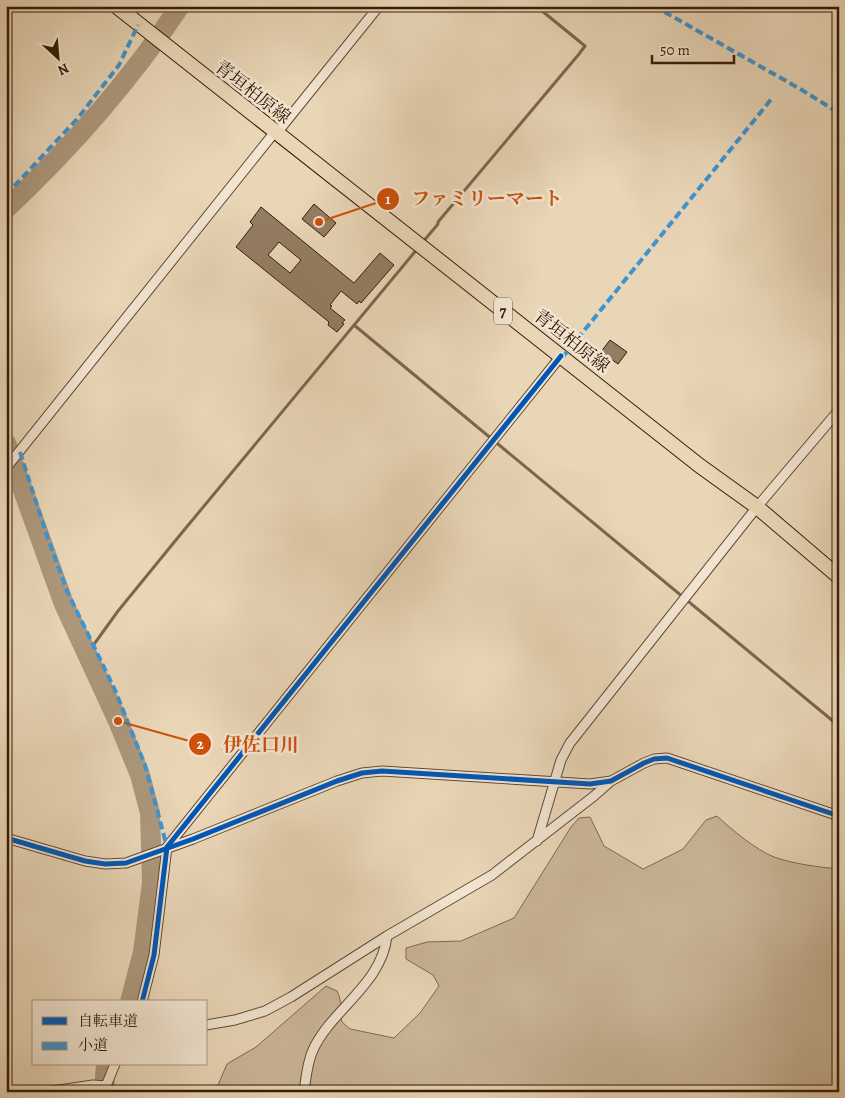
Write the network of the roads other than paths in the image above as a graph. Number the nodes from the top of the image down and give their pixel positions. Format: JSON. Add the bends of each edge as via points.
{"nodes":[{"id":1,"x":116,"y":6,"type":"edge"},
{"id":2,"x":379,"y":6,"type":"edge"},
{"id":3,"x":275,"y":133,"type":"junction"},
{"id":4,"x":561,"y":356,"type":"junction"},
{"id":5,"x":839,"y":410,"type":"edge"},
{"id":6,"x":6,"y":468,"type":"edge"},
{"id":7,"x":757,"y":507,"type":"junction"},
{"id":8,"x":839,"y":577,"type":"edge"},
{"id":9,"x":611,"y":781,"type":"junction"},
{"id":10,"x":554,"y":783,"type":"junction"},
{"id":11,"x":839,"y":816,"type":"edge"},
{"id":12,"x":6,"y":838,"type":"edge"},
{"id":13,"x":537,"y":841,"type":"junction"},
{"id":14,"x":167,"y":847,"type":"junction"},
{"id":15,"x":386,"y":936,"type":"junction"},
{"id":16,"x":143,"y":1000,"type":"edge"},
{"id":17,"x":208,"y":1025,"type":"edge"},
{"id":18,"x":114,"y":1066,"type":"edge"},
{"id":19,"x":105,"y":1090,"type":"edge"},
{"id":20,"x":45,"y":1092,"type":"edge"},
{"id":21,"x":304,"y":1092,"type":"edge"}],
"edges":[{"from":1,"to":3,"type":"main road","name":"青垣柏原線","number":"7"},
{"from":2,"to":3,"type":"street"},
{"from":3,"to":4,"type":"main road","name":"青垣柏原線","number":"7"},
{"from":3,"to":6,"type":"street"},
{"from":4,"to":7,"type":"main road","name":"青垣柏原線","number":"7"},
{"from":4,"to":14,"type":"street"},
{"from":5,"to":7,"type":"street"},
{"from":7,"to":8,"type":"main road","name":"青垣柏原線","number":"7"},
{"from":7,"to":10,"type":"street","via":[[570,743]]},
{"from":9,"to":10,"type":"street"},
{"from":9,"to":11,"type":"street","via":[[644,763],[667,758]]},
{"from":9,"to":13,"type":"street"},
{"from":10,"to":13,"type":"street"},
{"from":10,"to":14,"type":"street","via":[[382,771],[362,773]]},
{"from":12,"to":14,"type":"street","via":[[105,864],[126,863]]},
{"from":13,"to":15,"type":"street","via":[[492,875]]},
{"from":14,"to":16,"type":"street","via":[[154,955]]},
{"from":15,"to":17,"type":"street","via":[[265,1011]]},
{"from":15,"to":21,"type":"street","via":[[386,948],[368,981],[313,1050]]},
{"from":18,"to":19,"type":"street"},
{"from":19,"to":20,"type":"street","via":[[93,1085]]}]}
